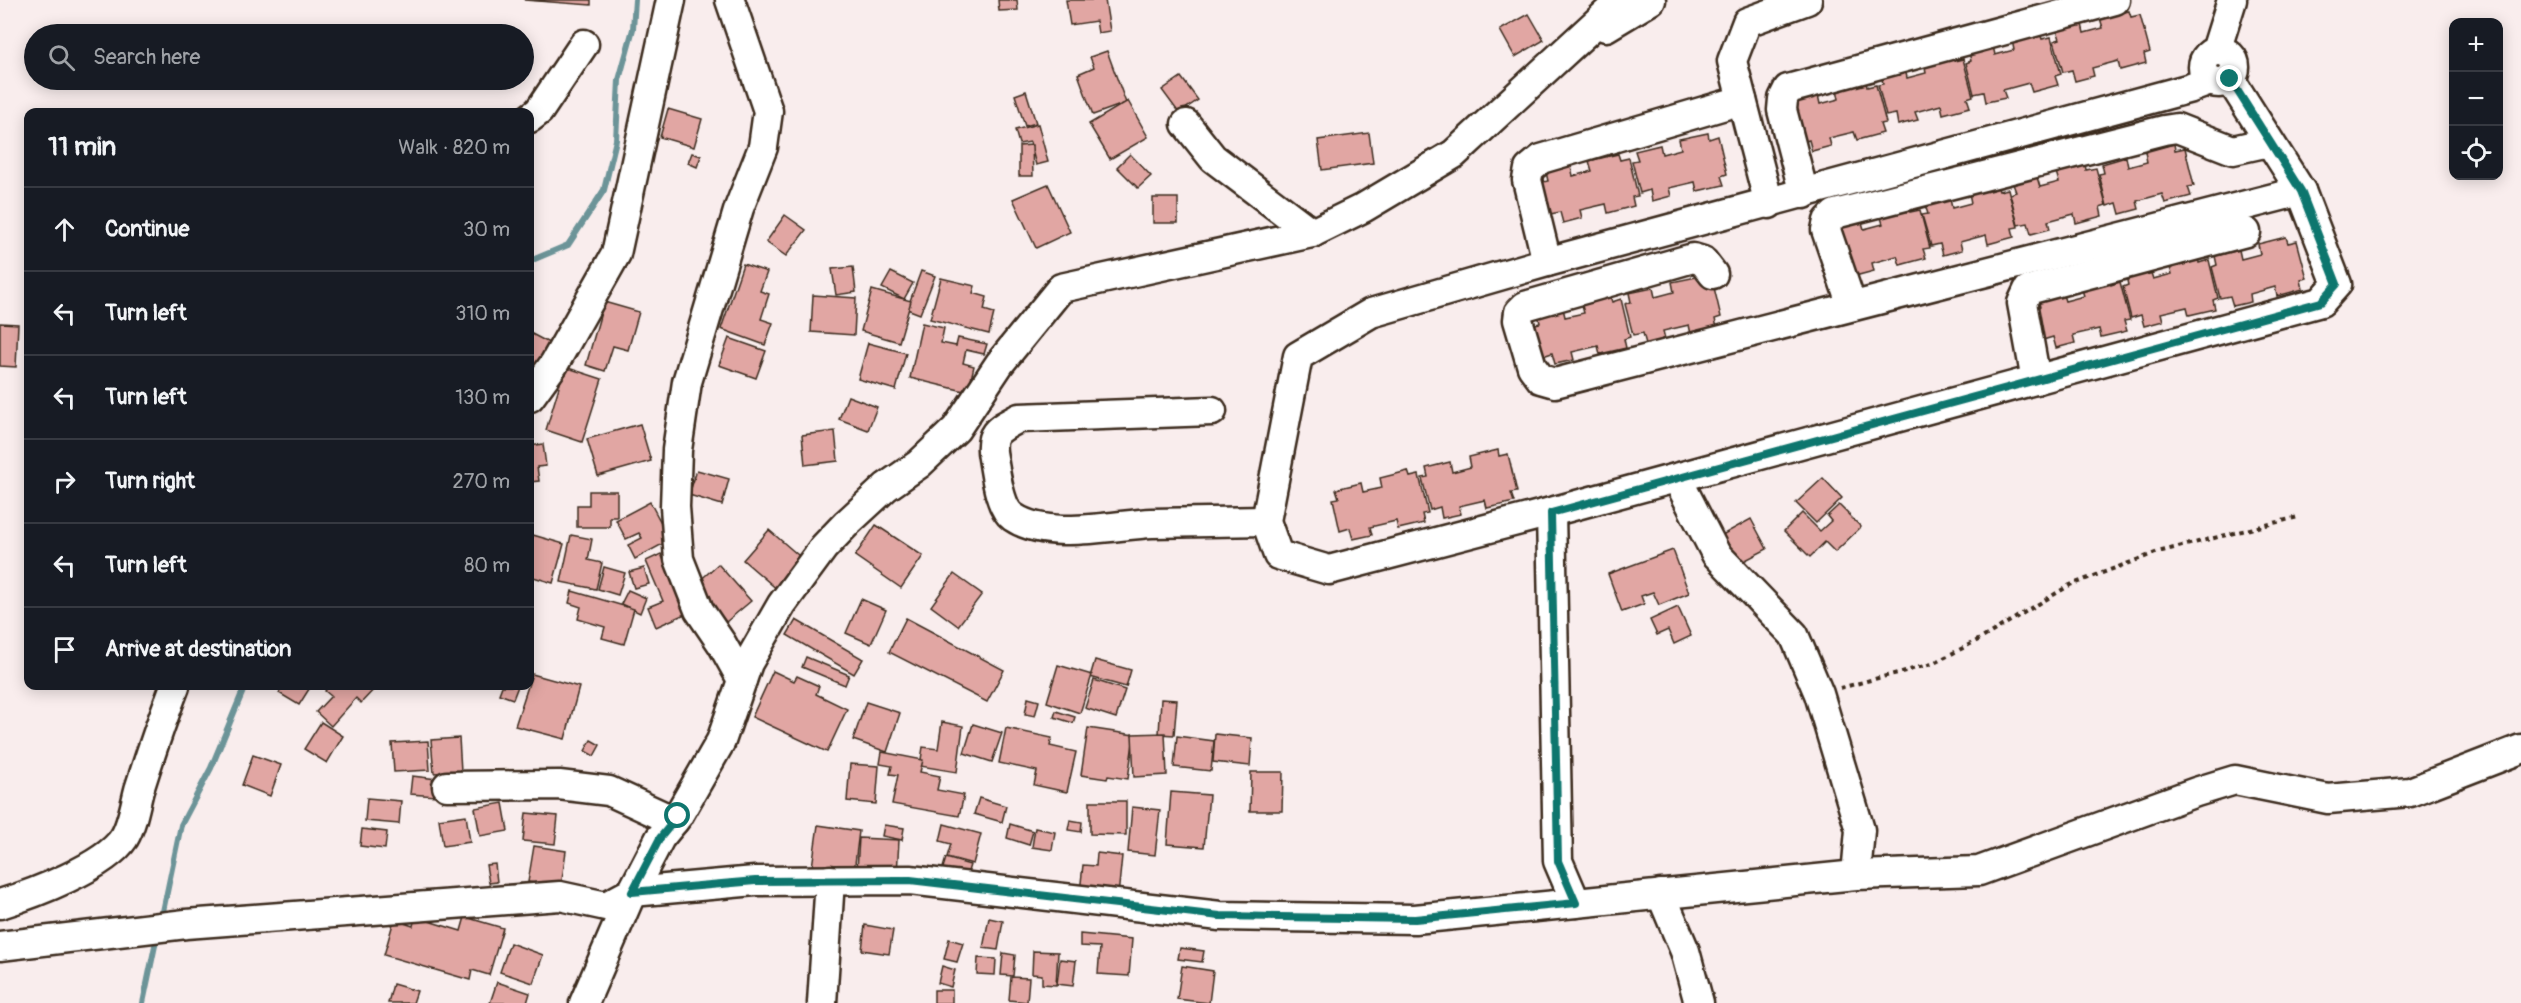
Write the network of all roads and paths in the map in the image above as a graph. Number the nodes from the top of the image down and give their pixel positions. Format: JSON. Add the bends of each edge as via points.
{"nodes":[{"id":1,"x":671,"y":0,"type":"edge"},
{"id":2,"x":730,"y":0,"type":"edge"},
{"id":3,"x":1621,"y":0,"type":"edge"},
{"id":4,"x":1651,"y":0,"type":"edge"},
{"id":5,"x":1807,"y":0,"type":"edge"},
{"id":6,"x":2115,"y":0,"type":"edge"},
{"id":7,"x":2232,"y":0,"type":"edge"},
{"id":8,"x":584,"y":44,"type":"dead end"},
{"id":9,"x":1566,"y":51,"type":"junction"},
{"id":10,"x":2220,"y":80,"type":"junction"},
{"id":11,"x":1742,"y":100,"type":"junction"},
{"id":12,"x":534,"y":115,"type":"edge"},
{"id":13,"x":1186,"y":124,"type":"dead end"},
{"id":14,"x":2269,"y":142,"type":"junction"},
{"id":15,"x":2301,"y":191,"type":"junction"},
{"id":16,"x":1804,"y":194,"type":"junction"},
{"id":17,"x":1769,"y":204,"type":"junction"},
{"id":18,"x":2246,"y":232,"type":"dead end"},
{"id":19,"x":1312,"y":233,"type":"junction"},
{"id":20,"x":1547,"y":262,"type":"junction"},
{"id":21,"x":1713,"y":274,"type":"dead end"},
{"id":22,"x":1852,"y":306,"type":"junction"},
{"id":23,"x":2036,"y":380,"type":"junction"},
{"id":24,"x":534,"y":392,"type":"edge"},
{"id":25,"x":1212,"y":411,"type":"dead end"},
{"id":26,"x":1677,"y":478,"type":"junction"},
{"id":27,"x":1551,"y":513,"type":"junction"},
{"id":28,"x":2298,"y":517,"type":"dead end"},
{"id":29,"x":1266,"y":521,"type":"junction"},
{"id":30,"x":742,"y":680,"type":"junction"},
{"id":31,"x":173,"y":690,"type":"edge"},
{"id":32,"x":1819,"y":693,"type":"junction"},
{"id":33,"x":2521,"y":749,"type":"edge"},
{"id":34,"x":447,"y":786,"type":"dead end"},
{"id":35,"x":674,"y":821,"type":"junction"},
{"id":36,"x":1856,"y":875,"type":"junction"},
{"id":37,"x":830,"y":880,"type":"junction"},
{"id":38,"x":632,"y":892,"type":"junction"},
{"id":39,"x":1661,"y":894,"type":"junction"},
{"id":40,"x":1576,"y":903,"type":"junction"},
{"id":41,"x":0,"y":904,"type":"edge"},
{"id":42,"x":0,"y":946,"type":"edge"},
{"id":43,"x":585,"y":1003,"type":"edge"},
{"id":44,"x":822,"y":1003,"type":"edge"},
{"id":45,"x":1699,"y":1003,"type":"edge"}],
"edges":[{"from":1,"to":24,"type":"street","via":[[616,254],[554,364]]},
{"from":2,"to":30,"type":"street","via":[[768,111],[763,147],[739,208],[687,382],[677,450],[675,507],[679,559],[699,610]]},
{"from":3,"to":9,"type":"street"},
{"from":4,"to":9,"type":"street"},
{"from":5,"to":11,"type":"street","via":[[1747,22],[1732,61]]},
{"from":6,"to":16,"type":"street","via":[[1788,89],[1782,110]]},
{"from":7,"to":10,"type":"street","via":[[2216,51],[2203,66],[2203,72]]},
{"from":8,"to":12,"type":"street"},
{"from":9,"to":19,"type":"street","via":[[1454,154]]},
{"from":10,"to":14,"type":"street"},
{"from":10,"to":16,"type":"street"},
{"from":11,"to":17,"type":"street"},
{"from":11,"to":20,"type":"street","via":[[1541,159],[1529,169],[1527,180]]},
{"from":13,"to":19,"type":"street","via":[[1213,158]]},
{"from":14,"to":15,"type":"street"},
{"from":14,"to":22,"type":"street","via":[[2233,150],[2177,128],[2164,130],[1835,213],[1826,230]]},
{"from":15,"to":22,"type":"street"},
{"from":15,"to":23,"type":"street","via":[[2337,284],[2321,302]]},
{"from":16,"to":17,"type":"street"},
{"from":17,"to":20,"type":"street"},
{"from":18,"to":23,"type":"street","via":[[2028,290],[2022,303]]},
{"from":19,"to":30,"type":"street","via":[[1061,288],[1000,363],[956,429],[919,464],[886,487],[824,547],[782,604]]},
{"from":20,"to":29,"type":"street","via":[[1371,314],[1298,356]]},
{"from":21,"to":22,"type":"street","via":[[1703,261],[1693,258],[1525,306],[1518,320],[1532,367],[1541,379],[1555,383]]},
{"from":23,"to":26,"type":"street"},
{"from":25,"to":29,"type":"street","via":[[1018,418],[998,429],[990,445],[999,492],[1012,516],[1033,526],[1081,531],[1150,524]]},
{"from":26,"to":27,"type":"street"},
{"from":26,"to":32,"type":"street","via":[[1716,554],[1794,635]]},
{"from":27,"to":29,"type":"street","via":[[1329,570],[1278,555]]},
{"from":27,"to":40,"type":"street","via":[[1558,861]]},
{"from":28,"to":32,"type":"path","via":[[2158,552],[2070,585],[1932,664]]},
{"from":30,"to":35,"type":"street","via":[[721,741]]},
{"from":31,"to":41,"type":"street","via":[[124,837],[111,854],[32,894]]},
{"from":32,"to":36,"type":"street","via":[[1860,830]]},
{"from":33,"to":36,"type":"street","via":[[2410,792],[2328,799],[2235,780],[1979,871]]},
{"from":34,"to":35,"type":"street","via":[[559,785],[609,791]]},
{"from":35,"to":38,"type":"street","via":[[660,838]]},
{"from":36,"to":39,"type":"street"},
{"from":37,"to":38,"type":"street","via":[[755,881]]},
{"from":37,"to":40,"type":"street","via":[[910,880],[1220,916],[1415,919]]},
{"from":37,"to":44,"type":"street"},
{"from":38,"to":42,"type":"street","via":[[606,906],[560,896],[186,924]]},
{"from":38,"to":43,"type":"street"},
{"from":39,"to":40,"type":"street"},
{"from":39,"to":45,"type":"street","via":[[1685,951]]}]}
